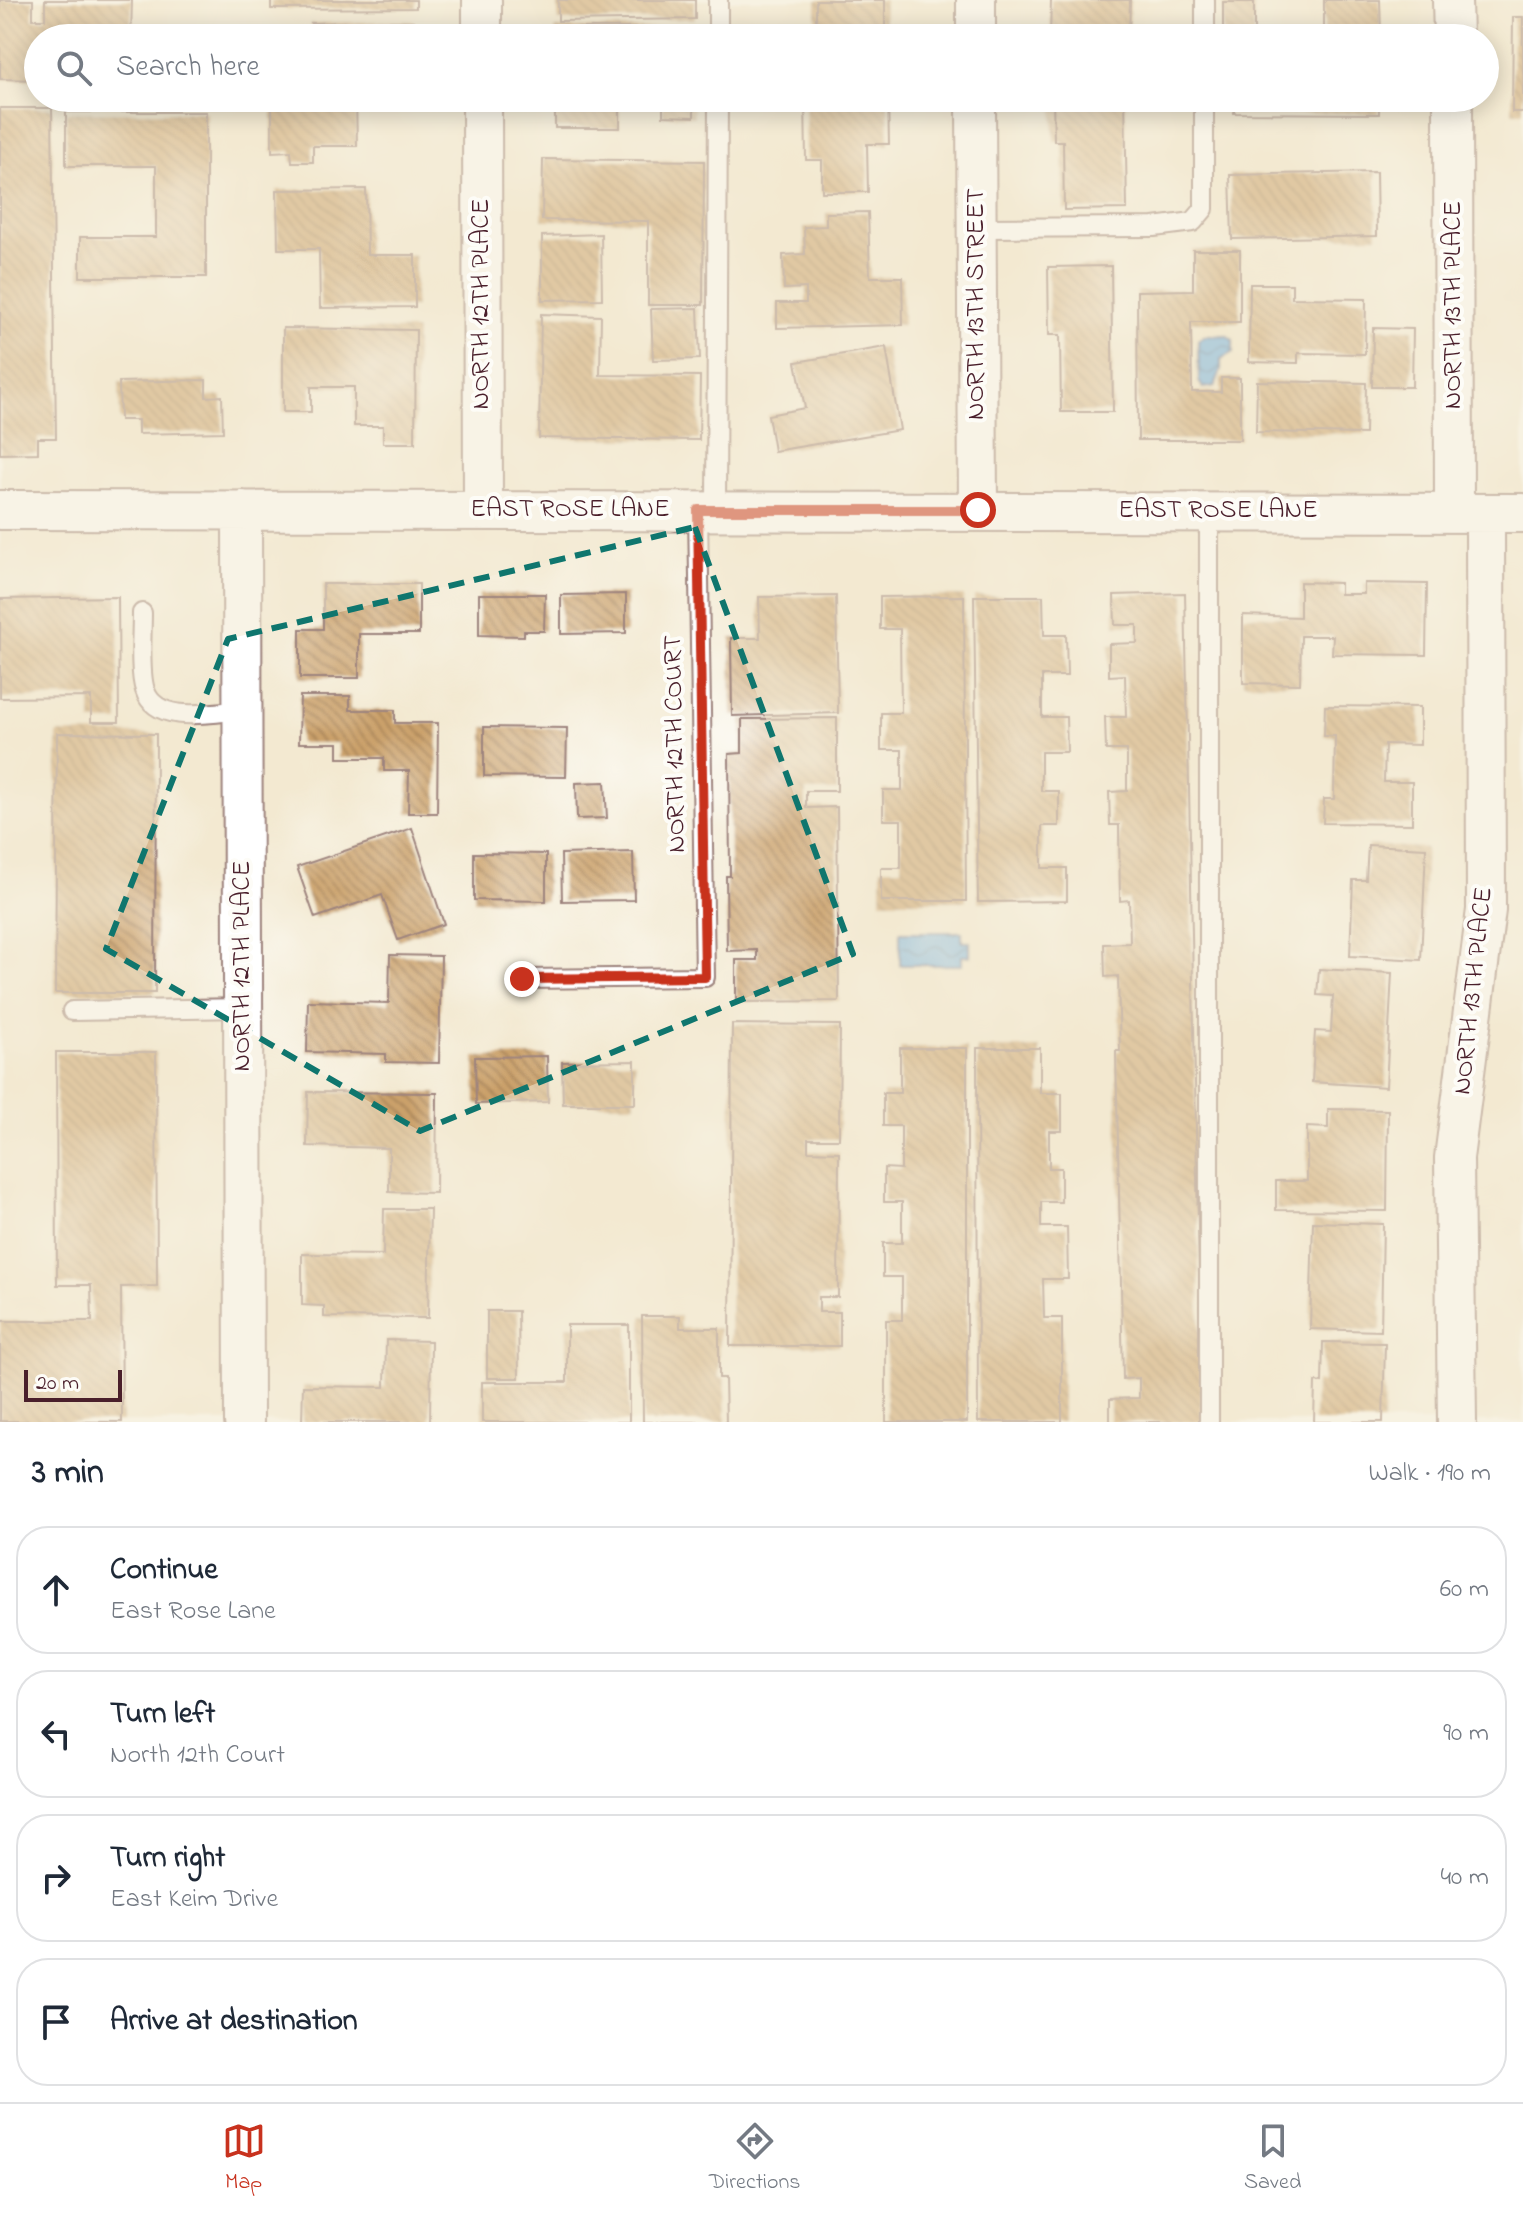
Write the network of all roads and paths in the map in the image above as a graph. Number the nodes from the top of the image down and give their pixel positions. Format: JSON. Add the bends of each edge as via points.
{"nodes":[{"id":1,"x":482,"y":0,"type":"edge"},
{"id":2,"x":718,"y":0,"type":"edge"},
{"id":3,"x":976,"y":0,"type":"edge"},
{"id":4,"x":1205,"y":0,"type":"edge"},
{"id":5,"x":1452,"y":0,"type":"edge"},
{"id":6,"x":482,"y":24,"type":"edge"},
{"id":7,"x":718,"y":24,"type":"edge"},
{"id":8,"x":976,"y":24,"type":"edge"},
{"id":9,"x":1205,"y":24,"type":"edge"},
{"id":10,"x":1453,"y":24,"type":"edge"},
{"id":11,"x":482,"y":112,"type":"edge"},
{"id":12,"x":718,"y":112,"type":"edge"},
{"id":13,"x":976,"y":112,"type":"edge"},
{"id":14,"x":1204,"y":112,"type":"edge"},
{"id":15,"x":1454,"y":112,"type":"edge"},
{"id":16,"x":977,"y":228,"type":"junction"},
{"id":17,"x":0,"y":510,"type":"edge"},
{"id":18,"x":242,"y":510,"type":"junction"},
{"id":19,"x":483,"y":510,"type":"junction"},
{"id":20,"x":707,"y":510,"type":"junction"},
{"id":21,"x":978,"y":510,"type":"junction"},
{"id":22,"x":1209,"y":510,"type":"junction"},
{"id":23,"x":1470,"y":512,"type":"junction"},
{"id":24,"x":1523,"y":513,"type":"edge"},
{"id":25,"x":142,"y":613,"type":"dead end"},
{"id":26,"x":243,"y":710,"type":"junction"},
{"id":27,"x":522,"y":979,"type":"dead end"},
{"id":28,"x":244,"y":1008,"type":"junction"},
{"id":29,"x":72,"y":1011,"type":"dead end"},
{"id":30,"x":244,"y":1422,"type":"edge"},
{"id":31,"x":1209,"y":1422,"type":"edge"},
{"id":32,"x":1457,"y":1422,"type":"edge"}],
"edges":[{"from":1,"to":6,"type":"street"},
{"from":2,"to":7,"type":"lane"},
{"from":3,"to":8,"type":"street"},
{"from":4,"to":9,"type":"lane"},
{"from":5,"to":10,"type":"street"},
{"from":11,"to":19,"type":"street","name":"NORTH 12TH PLACE"},
{"from":12,"to":20,"type":"lane","name":"NORTH 12TH COURT"},
{"from":13,"to":16,"type":"street","name":"NORTH 13TH STREET"},
{"from":14,"to":16,"type":"lane","via":[[1204,209],[1193,222]]},
{"from":15,"to":23,"type":"street","name":"NORTH 13TH PLACE"},
{"from":16,"to":21,"type":"street","name":"NORTH 13TH STREET"},
{"from":17,"to":18,"type":"street","name":"EAST ROSE LANE"},
{"from":18,"to":19,"type":"street","name":"EAST ROSE LANE"},
{"from":18,"to":26,"type":"street","name":"NORTH 12TH PLACE"},
{"from":19,"to":20,"type":"street","name":"EAST ROSE LANE"},
{"from":20,"to":21,"type":"street","name":"EAST ROSE LANE"},
{"from":20,"to":27,"type":"lane","name":"NORTH 12TH COURT","via":[[705,977]]},
{"from":21,"to":22,"type":"street","name":"EAST ROSE LANE"},
{"from":22,"to":23,"type":"street","name":"EAST ROSE LANE"},
{"from":22,"to":31,"type":"lane"},
{"from":23,"to":24,"type":"street","name":"EAST ROSE LANE"},
{"from":23,"to":32,"type":"street","name":"NORTH 13TH PLACE","via":[[1486,910],[1454,1158]]},
{"from":25,"to":26,"type":"lane","via":[[144,688],[151,704],[169,712]]},
{"from":26,"to":28,"type":"street","name":"NORTH 12TH PLACE"},
{"from":28,"to":29,"type":"lane"},
{"from":28,"to":30,"type":"street","name":"NORTH 12TH PLACE"}]}
